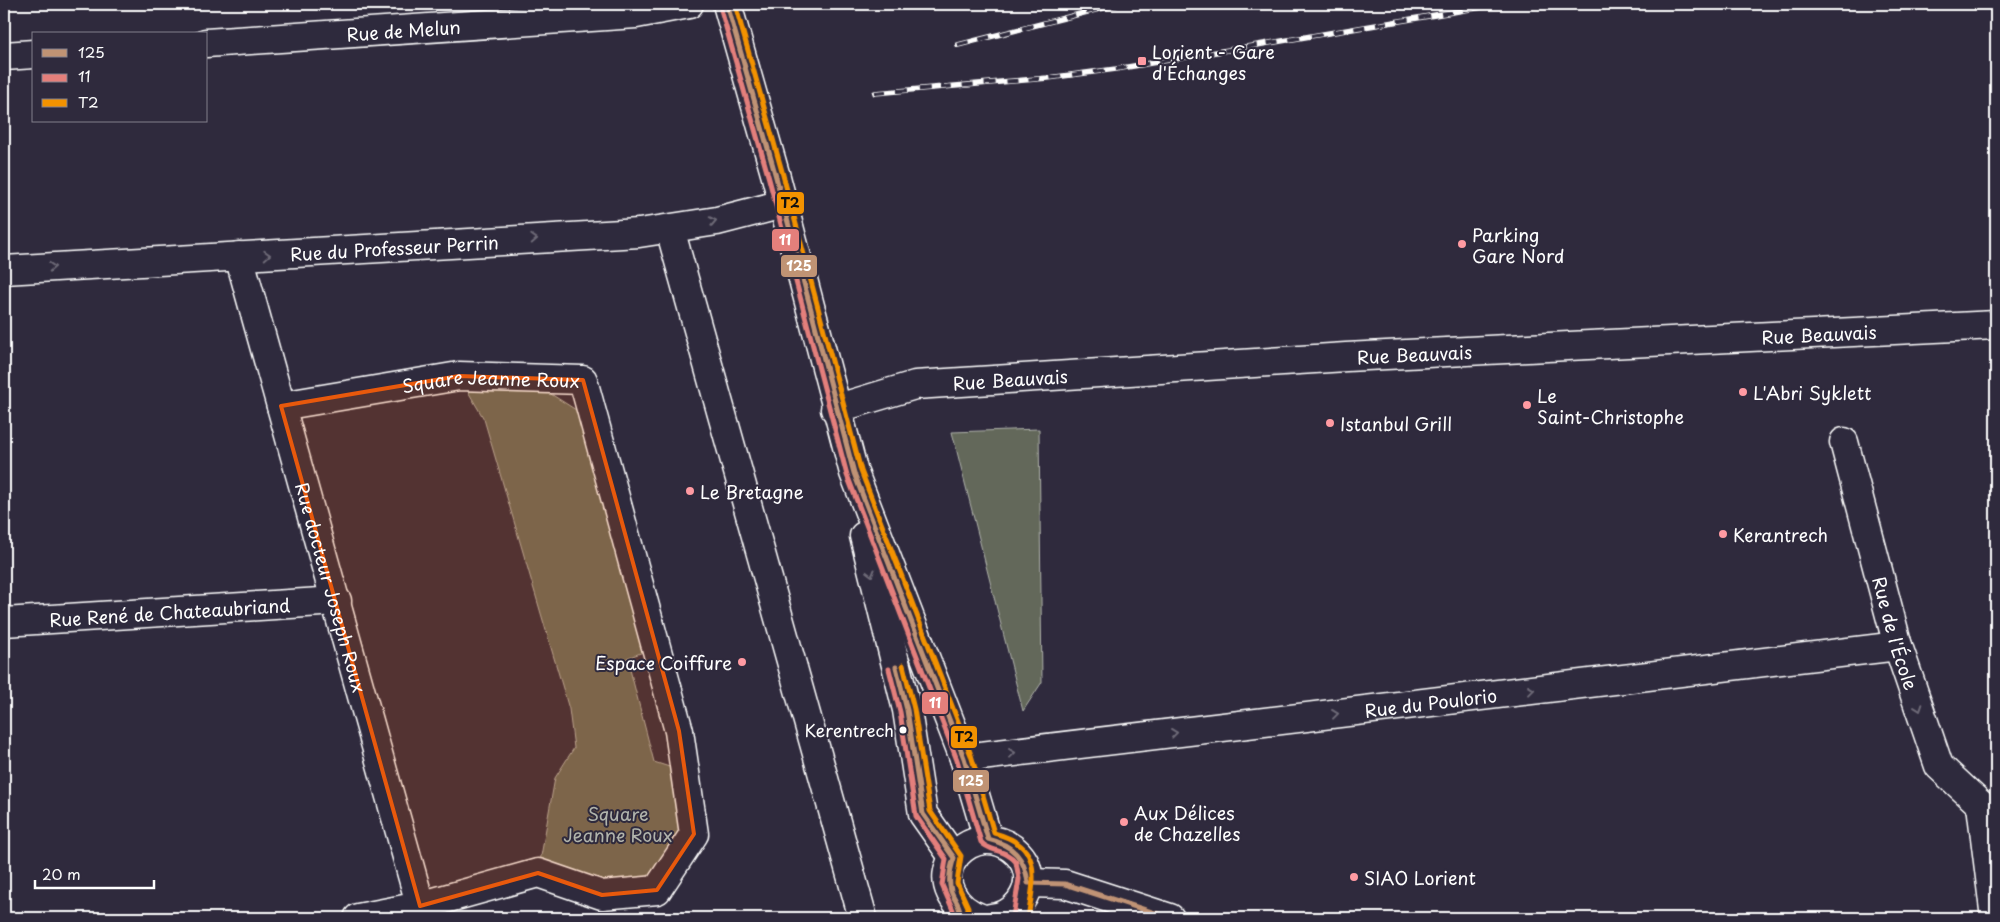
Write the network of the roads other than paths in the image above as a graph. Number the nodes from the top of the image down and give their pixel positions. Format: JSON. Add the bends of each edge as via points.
{"nodes":[{"id":1,"x":688,"y":4,"type":"edge"},
{"id":2,"x":727,"y":4,"type":"edge"},
{"id":3,"x":208,"y":43,"type":"edge"},
{"id":4,"x":32,"y":54,"type":"edge"},
{"id":5,"x":4,"y":56,"type":"edge"},
{"id":6,"x":783,"y":204,"type":"junction"},
{"id":7,"x":670,"y":229,"type":"junction"},
{"id":8,"x":239,"y":256,"type":"junction"},
{"id":9,"x":4,"y":270,"type":"edge"},
{"id":10,"x":1996,"y":325,"type":"edge"},
{"id":11,"x":281,"y":406,"type":"junction"},
{"id":12,"x":835,"y":409,"type":"junction"},
{"id":13,"x":1844,"y":442,"type":"dead end"},
{"id":14,"x":854,"y":473,"type":"junction"},
{"id":15,"x":337,"y":602,"type":"junction"},
{"id":16,"x":4,"y":622,"type":"edge"},
{"id":17,"x":1898,"y":646,"type":"junction"},
{"id":18,"x":964,"y":758,"type":"junction"},
{"id":19,"x":1989,"y":805,"type":"edge"},
{"id":20,"x":988,"y":839,"type":"junction"},
{"id":21,"x":954,"y":858,"type":"junction"},
{"id":22,"x":1024,"y":900,"type":"edge"},
{"id":23,"x":422,"y":912,"type":"edge"},
{"id":24,"x":967,"y":915,"type":"edge"},
{"id":25,"x":358,"y":918,"type":"edge"},
{"id":26,"x":863,"y":918,"type":"edge"},
{"id":27,"x":991,"y":918,"type":"edge"},
{"id":28,"x":1170,"y":918,"type":"edge"},
{"id":29,"x":1995,"y":918,"type":"edge"}],
"edges":[{"from":1,"to":3,"type":"street","name":"Rue de Melun","via":[[636,14]]},
{"from":2,"to":6,"type":"street"},
{"from":4,"to":5,"type":"street"},
{"from":7,"to":6,"type":"street","name":"Rue du Professeur Perrin","one_way":true},
{"from":6,"to":12,"type":"street"},
{"from":8,"to":7,"type":"street","name":"Rue du Professeur Perrin","one_way":true},
{"from":7,"to":26,"type":"street"},
{"from":9,"to":8,"type":"street","name":"Rue du Professeur Perrin","one_way":true},
{"from":8,"to":11,"type":"street","name":"Rue docteur Joseph Roux"},
{"from":10,"to":12,"type":"street","name":"Rue Beauvais","via":[[1356,356],[925,385]]},
{"from":11,"to":15,"type":"street","name":"Rue docteur Joseph Roux"},
{"from":11,"to":23,"type":"street","name":"Square Jeanne Roux","via":[[459,376],[583,380],[595,422],[679,731],[694,834],[656,890],[602,895],[538,872]]},
{"from":12,"to":14,"type":"street"},
{"from":13,"to":17,"type":"street","name":"Rue de l'École"},
{"from":14,"to":18,"type":"street"},
{"from":14,"to":21,"type":"street","one_way":true,"via":[[867,555],[907,710],[923,814]]},
{"from":15,"to":16,"type":"street","name":"Rue René de Chateaubriand"},
{"from":15,"to":23,"type":"street","name":"Rue docteur Joseph Roux"},
{"from":18,"to":17,"type":"street","name":"Rue du Poulorio","one_way":true},
{"from":17,"to":19,"type":"street","name":"Rue de l'École","one_way":true,"via":[[1939,766]]},
{"from":18,"to":20,"type":"street"},
{"from":19,"to":29,"type":"street"},
{"from":20,"to":21,"type":"street","via":[[975,841]]},
{"from":20,"to":22,"type":"street","via":[[1001,841],[1022,857],[1027,870]]},
{"from":21,"to":24,"type":"street","via":[[948,884],[953,897]]},
{"from":22,"to":27,"type":"street","via":[[1006,914]]},
{"from":22,"to":28,"type":"street","via":[[1065,884]]},
{"from":23,"to":25,"type":"street"}]}
